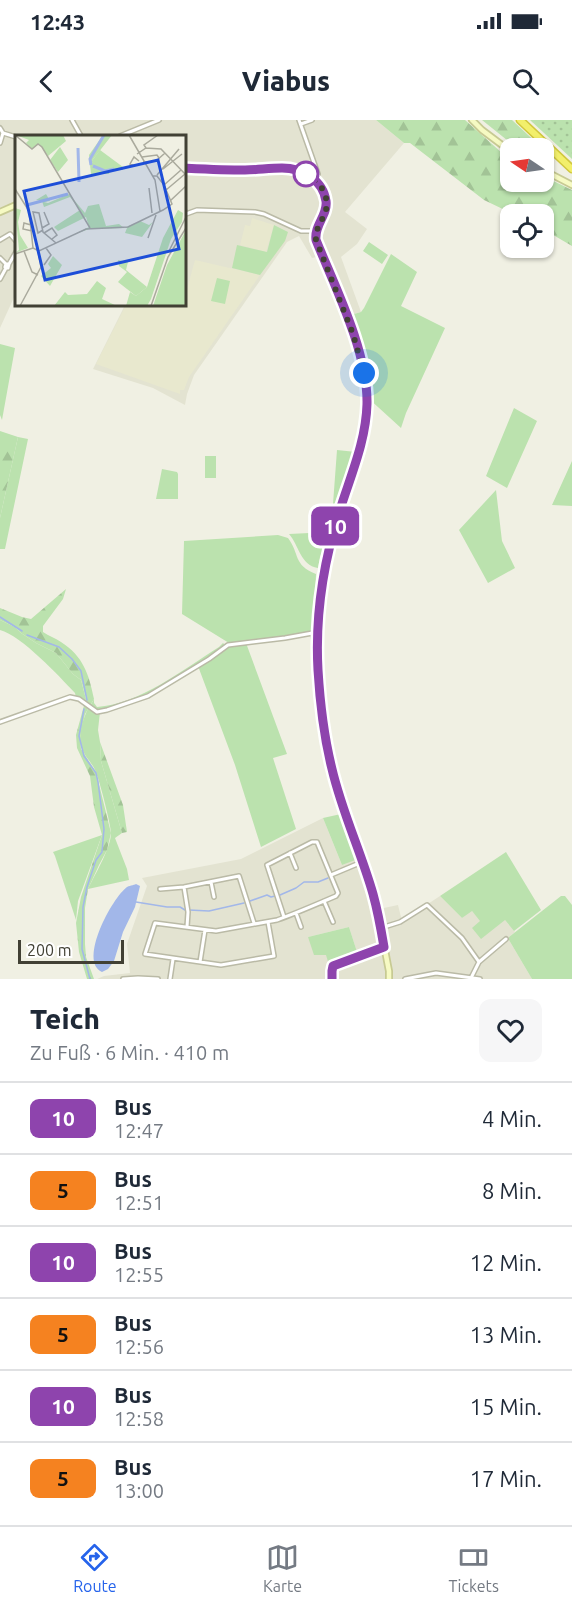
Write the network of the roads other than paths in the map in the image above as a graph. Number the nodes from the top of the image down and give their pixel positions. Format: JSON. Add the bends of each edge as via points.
{"nodes":[{"id":1,"x":72,"y":120,"type":"edge"},
{"id":2,"x":159,"y":120,"type":"edge"},
{"id":3,"x":312,"y":120,"type":"edge"},
{"id":4,"x":472,"y":120,"type":"edge"},
{"id":5,"x":520,"y":120,"type":"edge"},
{"id":6,"x":300,"y":122,"type":"edge"},
{"id":7,"x":0,"y":128,"type":"edge"},
{"id":8,"x":3,"y":133,"type":"junction"},
{"id":9,"x":80,"y":135,"type":"edge"},
{"id":10,"x":122,"y":135,"type":"edge"},
{"id":11,"x":15,"y":137,"type":"edge"},
{"id":12,"x":500,"y":143,"type":"edge"},
{"id":13,"x":0,"y":144,"type":"edge"},
{"id":14,"x":315,"y":166,"type":"junction"},
{"id":15,"x":186,"y":168,"type":"edge"},
{"id":16,"x":572,"y":169,"type":"edge"},
{"id":17,"x":306,"y":174,"type":"junction"},
{"id":18,"x":554,"y":176,"type":"edge"},
{"id":19,"x":317,"y":181,"type":"junction"},
{"id":20,"x":572,"y":185,"type":"edge"},
{"id":21,"x":15,"y":205,"type":"edge"},
{"id":22,"x":0,"y":212,"type":"edge"},
{"id":23,"x":186,"y":212,"type":"edge"},
{"id":24,"x":316,"y":231,"type":"junction"},
{"id":25,"x":0,"y":240,"type":"edge"},
{"id":26,"x":15,"y":240,"type":"edge"},
{"id":27,"x":15,"y":254,"type":"edge"},
{"id":28,"x":0,"y":258,"type":"edge"},
{"id":29,"x":7,"y":266,"type":"junction"},
{"id":30,"x":0,"y":279,"type":"edge"},
{"id":31,"x":318,"y":632,"type":"junction"},
{"id":32,"x":0,"y":723,"type":"edge"},
{"id":33,"x":290,"y":853,"type":"junction"},
{"id":34,"x":362,"y":862,"type":"junction"},
{"id":35,"x":296,"y":868,"type":"dead end"},
{"id":36,"x":331,"y":875,"type":"junction"},
{"id":37,"x":211,"y":882,"type":"junction"},
{"id":38,"x":184,"y":887,"type":"junction"},
{"id":39,"x":160,"y":889,"type":"dead end"},
{"id":40,"x":214,"y":897,"type":"dead end"},
{"id":41,"x":324,"y":901,"type":"junction"},
{"id":42,"x":296,"y":913,"type":"junction"},
{"id":43,"x":284,"y":917,"type":"junction"},
{"id":44,"x":268,"y":922,"type":"junction"},
{"id":45,"x":333,"y":922,"type":"dead end"},
{"id":46,"x":254,"y":923,"type":"junction"},
{"id":47,"x":187,"y":927,"type":"junction"},
{"id":48,"x":301,"y":927,"type":"dead end"},
{"id":49,"x":381,"y":928,"type":"junction"},
{"id":50,"x":205,"y":930,"type":"junction"},
{"id":51,"x":506,"y":939,"type":"dead end"},
{"id":52,"x":384,"y":947,"type":"junction"},
{"id":53,"x":173,"y":959,"type":"junction"},
{"id":54,"x":200,"y":962,"type":"junction"},
{"id":55,"x":479,"y":962,"type":"junction"},
{"id":56,"x":471,"y":977,"type":"junction"},
{"id":57,"x":123,"y":979,"type":"edge"},
{"id":58,"x":147,"y":979,"type":"edge"},
{"id":59,"x":158,"y":979,"type":"edge"},
{"id":60,"x":170,"y":979,"type":"edge"},
{"id":61,"x":332,"y":979,"type":"edge"},
{"id":62,"x":389,"y":979,"type":"edge"},
{"id":63,"x":405,"y":979,"type":"edge"},
{"id":64,"x":480,"y":979,"type":"edge"}],
"edges":[{"from":1,"to":9,"type":"street"},
{"from":2,"to":10,"type":"street"},
{"from":3,"to":6,"type":"street"},
{"from":4,"to":12,"type":"street"},
{"from":5,"to":16,"type":"highway"},
{"from":6,"to":14,"type":"street"},
{"from":7,"to":8,"type":"street"},
{"from":8,"to":11,"type":"street"},
{"from":8,"to":13,"type":"street"},
{"from":14,"to":17,"type":"street"},
{"from":14,"to":19,"type":"street"},
{"from":15,"to":17,"type":"street","via":[[282,168]]},
{"from":17,"to":19,"type":"street"},
{"from":18,"to":20,"type":"street"},
{"from":19,"to":24,"type":"street","via":[[326,206]]},
{"from":21,"to":22,"type":"street"},
{"from":23,"to":24,"type":"street","via":[[255,212],[301,231]]},
{"from":24,"to":31,"type":"street","via":[[359,353],[367,405],[359,453],[327,558]]},
{"from":25,"to":26,"type":"street","via":[[10,234]]},
{"from":27,"to":29,"type":"street"},
{"from":28,"to":29,"type":"street"},
{"from":29,"to":30,"type":"street"},
{"from":31,"to":32,"type":"street","via":[[228,645],[162,688],[108,710],[97,712],[70,697]]},
{"from":31,"to":34,"type":"street","via":[[319,689],[327,746]]},
{"from":33,"to":35,"type":"street"},
{"from":33,"to":36,"type":"street","via":[[317,842]]},
{"from":33,"to":43,"type":"street","via":[[267,865]]},
{"from":34,"to":36,"type":"street"},
{"from":34,"to":49,"type":"street"},
{"from":36,"to":41,"type":"street","via":[[338,893]]},
{"from":37,"to":38,"type":"street"},
{"from":37,"to":40,"type":"street"},
{"from":37,"to":46,"type":"street","via":[[239,876]]},
{"from":38,"to":39,"type":"street"},
{"from":38,"to":47,"type":"street"},
{"from":41,"to":42,"type":"street"},
{"from":41,"to":45,"type":"street"},
{"from":42,"to":43,"type":"street"},
{"from":42,"to":48,"type":"street"},
{"from":43,"to":44,"type":"street"},
{"from":44,"to":46,"type":"street"},
{"from":44,"to":54,"type":"street","via":[[274,956],[221,965]]},
{"from":46,"to":50,"type":"street"},
{"from":47,"to":50,"type":"street"},
{"from":47,"to":53,"type":"street","via":[[155,923],[145,954]]},
{"from":49,"to":52,"type":"street"},
{"from":49,"to":55,"type":"street","via":[[400,922],[427,905],[462,938]]},
{"from":50,"to":54,"type":"street"},
{"from":51,"to":55,"type":"street"},
{"from":52,"to":61,"type":"street","via":[[333,966]]},
{"from":52,"to":62,"type":"street"},
{"from":53,"to":54,"type":"street"},
{"from":53,"to":60,"type":"street"},
{"from":55,"to":56,"type":"street"},
{"from":56,"to":63,"type":"street","via":[[436,973]]},
{"from":56,"to":64,"type":"street"},
{"from":57,"to":58,"type":"street"},
{"from":58,"to":59,"type":"street"}]}
